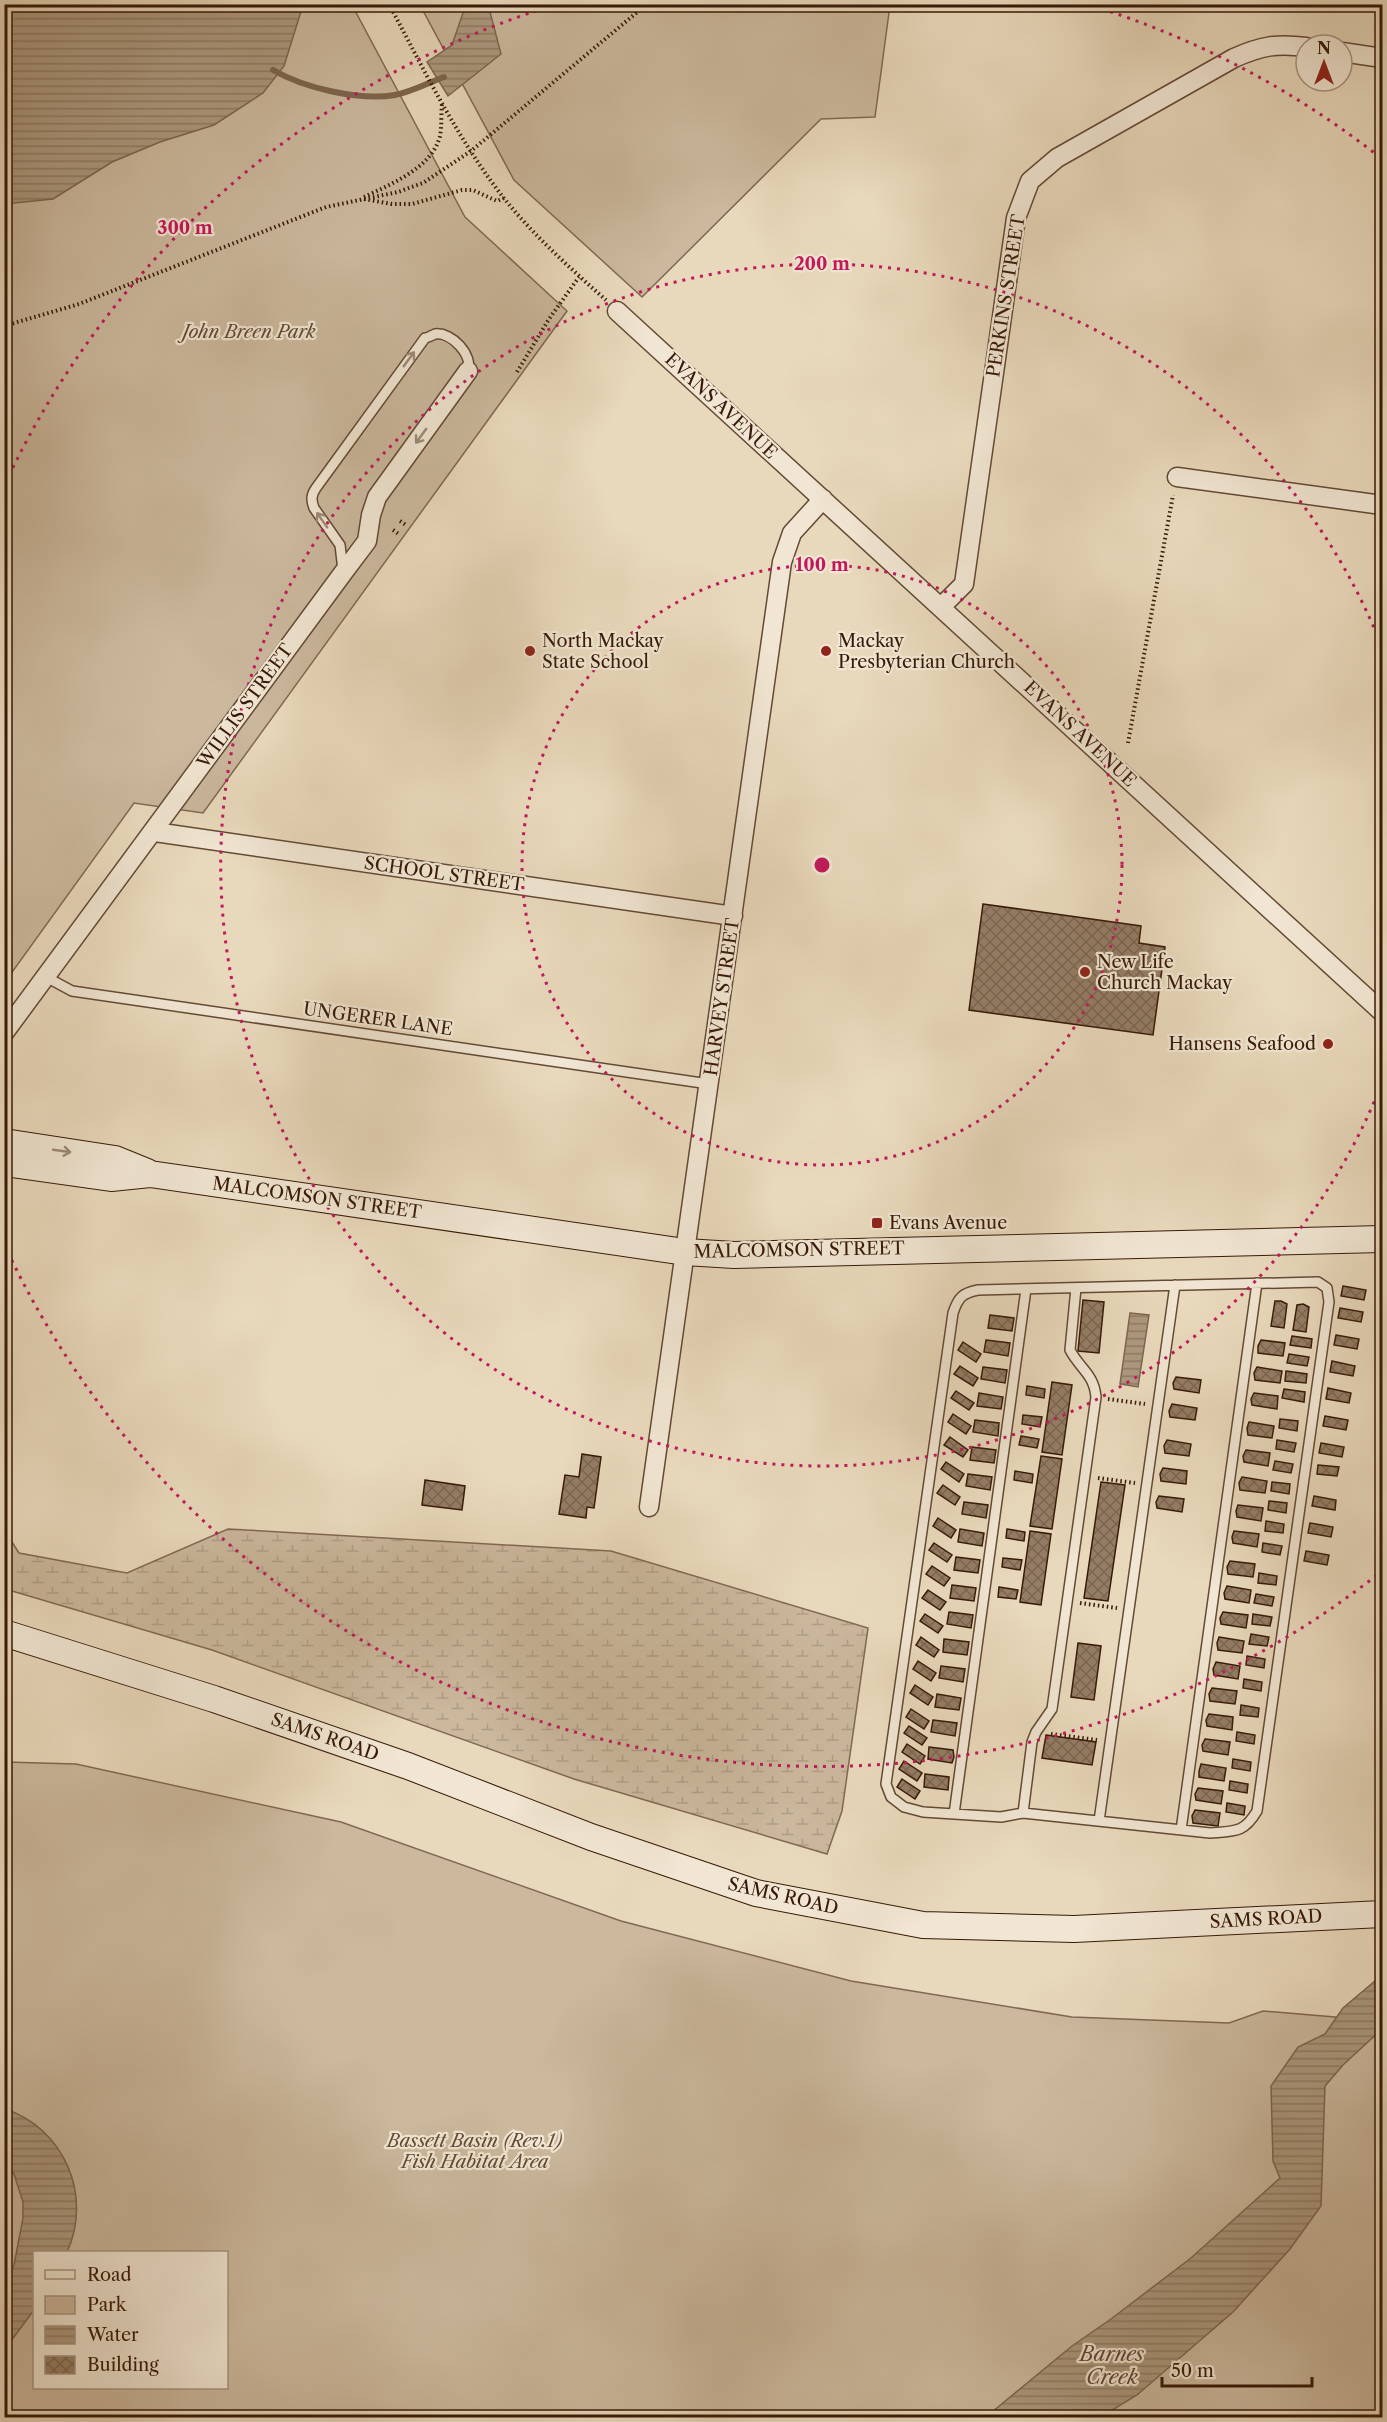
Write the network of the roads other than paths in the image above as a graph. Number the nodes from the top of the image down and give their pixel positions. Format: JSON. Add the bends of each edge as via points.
{"nodes":[{"id":1,"x":1294,"y":45,"type":"edge"},
{"id":2,"x":1354,"y":54,"type":"edge"},
{"id":3,"x":1383,"y":58,"type":"edge"},
{"id":4,"x":617,"y":311,"type":"road end"},
{"id":5,"x":468,"y":371,"type":"joint"},
{"id":6,"x":1177,"y":477,"type":"road end"},
{"id":7,"x":823,"y":499,"type":"junction"},
{"id":8,"x":1383,"y":505,"type":"edge"},
{"id":9,"x":343,"y":573,"type":"junction"},
{"id":10,"x":941,"y":607,"type":"junction"},
{"id":11,"x":154,"y":832,"type":"junction"},
{"id":12,"x":734,"y":916,"type":"junction"},
{"id":13,"x":46,"y":977,"type":"junction"},
{"id":14,"x":1383,"y":1012,"type":"edge"},
{"id":15,"x":4,"y":1033,"type":"edge"},
{"id":16,"x":709,"y":1084,"type":"junction"},
{"id":17,"x":4,"y":1142,"type":"edge"},
{"id":18,"x":4,"y":1162,"type":"edge"},
{"id":19,"x":150,"y":1173,"type":"junction"},
{"id":20,"x":1383,"y":1239,"type":"edge"},
{"id":21,"x":686,"y":1252,"type":"junction"},
{"id":22,"x":1257,"y":1283,"type":"junction"},
{"id":23,"x":1175,"y":1285,"type":"junction"},
{"id":24,"x":1076,"y":1288,"type":"junction"},
{"id":25,"x":1026,"y":1289,"type":"junction"},
{"id":26,"x":649,"y":1507,"type":"dead end"},
{"id":27,"x":4,"y":1633,"type":"edge"},
{"id":28,"x":4,"y":1648,"type":"edge"},
{"id":29,"x":214,"y":1699,"type":"junction"},
{"id":30,"x":1023,"y":1813,"type":"junction"},
{"id":31,"x":954,"y":1814,"type":"junction"},
{"id":32,"x":1099,"y":1821,"type":"junction"},
{"id":33,"x":1181,"y":1830,"type":"junction"},
{"id":34,"x":1383,"y":1914,"type":"edge"}],
"edges":[{"from":1,"to":10,"type":"street","name":"PERKINS STREET","via":[[1257,48],[1234,58],[1057,158],[1030,181],[1016,218],[964,584]]},
{"from":2,"to":3,"type":"street"},
{"from":4,"to":7,"type":"street","name":"EVANS AVENUE"},
{"from":5,"to":9,"type":"street","name":"WILLIS STREET","one_way":true,"via":[[377,497],[367,541]]},
{"from":9,"to":5,"type":"lane","one_way":true,"via":[[340,545],[314,508],[312,494],[425,338],[434,334],[450,340],[466,354]]},
{"from":6,"to":8,"type":"street"},
{"from":7,"to":10,"type":"street","name":"EVANS AVENUE"},
{"from":7,"to":12,"type":"street","name":"HARVEY STREET","via":[[792,533],[783,562]]},
{"from":9,"to":11,"type":"street","name":"WILLIS STREET"},
{"from":10,"to":14,"type":"street","name":"EVANS AVENUE"},
{"from":11,"to":12,"type":"street","name":"SCHOOL STREET"},
{"from":11,"to":13,"type":"street","name":"WILLIS STREET"},
{"from":12,"to":16,"type":"street","name":"HARVEY STREET"},
{"from":13,"to":15,"type":"street","name":"WILLIS STREET"},
{"from":13,"to":16,"type":"lane","name":"UNGERER LANE","via":[[72,991]]},
{"from":16,"to":21,"type":"street","name":"HARVEY STREET"},
{"from":17,"to":19,"type":"main road","name":"MALCOMSON STREET","one_way":true,"via":[[115,1159]]},
{"from":18,"to":19,"type":"main road","name":"MALCOMSON STREET","via":[[111,1178]]},
{"from":19,"to":21,"type":"main road","name":"MALCOMSON STREET"},
{"from":20,"to":21,"type":"main road","name":"MALCOMSON STREET","via":[[734,1255]]},
{"from":21,"to":26,"type":"street","name":"HARVEY STREET"},
{"from":22,"to":23,"type":"lane"},
{"from":22,"to":33,"type":"lane"},
{"from":22,"to":33,"type":"lane","via":[[1318,1282],[1327,1288],[1329,1302],[1257,1810],[1249,1824],[1234,1832]]},
{"from":23,"to":24,"type":"lane"},
{"from":23,"to":32,"type":"lane"},
{"from":24,"to":25,"type":"lane"},
{"from":24,"to":30,"type":"lane","via":[[1070,1350],[1091,1376],[1096,1397],[1052,1709],[1036,1732]]},
{"from":25,"to":31,"type":"lane"},
{"from":25,"to":31,"type":"lane","via":[[965,1293],[955,1307],[886,1784],[891,1797],[904,1807]]},
{"from":27,"to":29,"type":"main road","name":"SAMS ROAD"},
{"from":28,"to":29,"type":"main road","name":"SAMS ROAD"},
{"from":29,"to":34,"type":"main road","name":"SAMS ROAD","via":[[756,1893],[923,1925],[1074,1929]]},
{"from":30,"to":31,"type":"lane","via":[[1001,1817]]},
{"from":30,"to":32,"type":"lane"},
{"from":32,"to":33,"type":"lane"}]}
